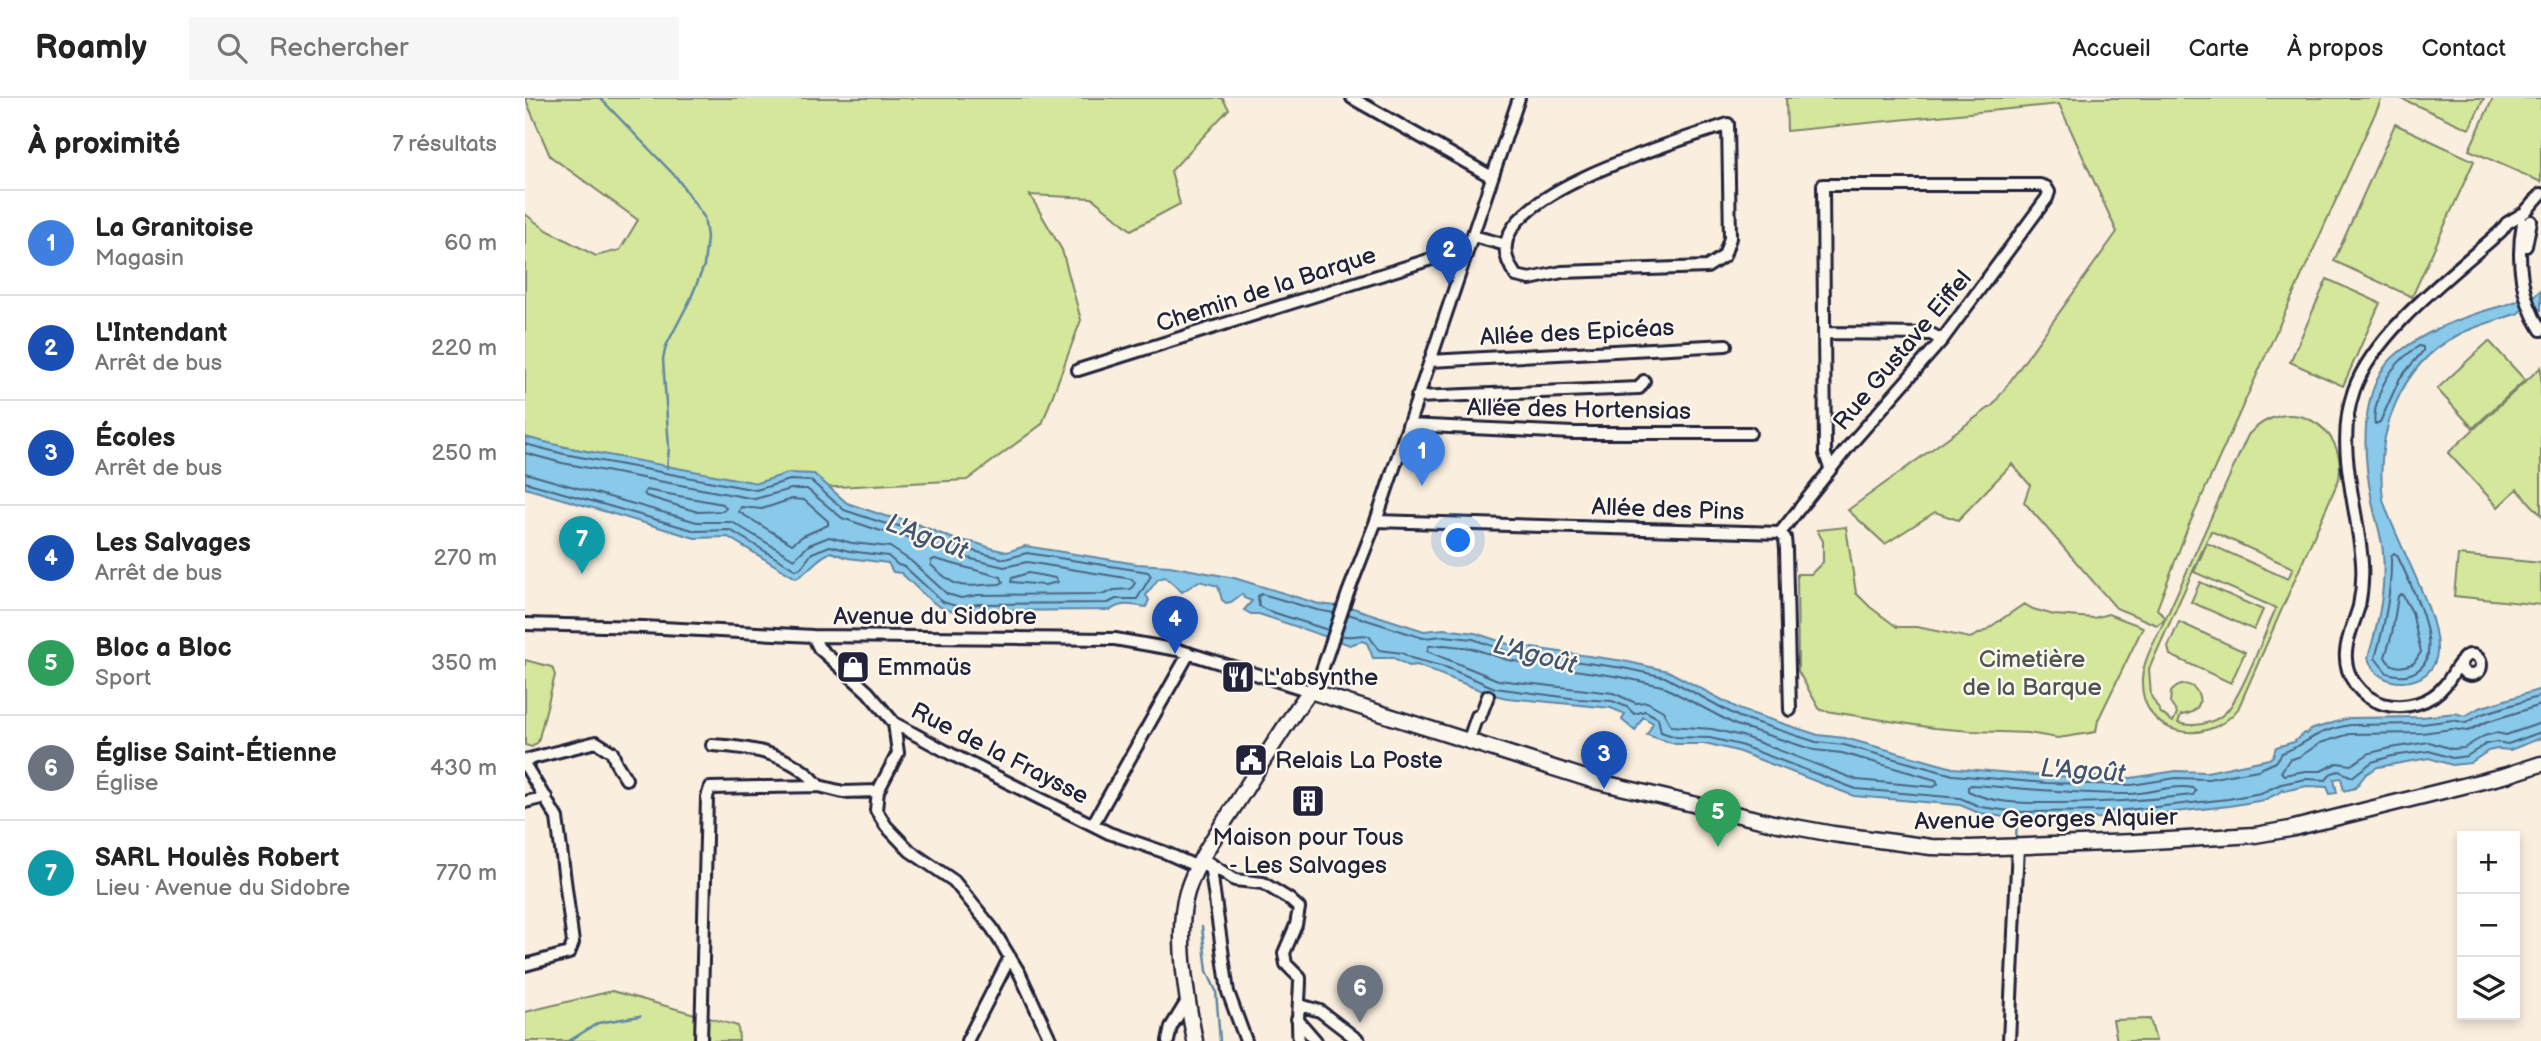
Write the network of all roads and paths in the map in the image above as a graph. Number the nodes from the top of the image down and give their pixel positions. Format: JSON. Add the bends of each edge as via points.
{"nodes":[{"id":1,"x":1352,"y":98,"type":"edge"},
{"id":2,"x":1519,"y":98,"type":"edge"},
{"id":3,"x":1492,"y":177,"type":"junction"},
{"id":4,"x":2541,"y":194,"type":"edge"},
{"id":5,"x":2541,"y":203,"type":"edge"},
{"id":6,"x":2526,"y":219,"type":"junction"},
{"id":7,"x":1473,"y":236,"type":"junction"},
{"id":8,"x":1506,"y":245,"type":"junction"},
{"id":9,"x":1467,"y":253,"type":"junction"},
{"id":10,"x":2541,"y":330,"type":"edge"},
{"id":11,"x":1825,"y":333,"type":"junction"},
{"id":12,"x":1942,"y":340,"type":"junction"},
{"id":13,"x":1726,"y":345,"type":"dead end"},
{"id":14,"x":1430,"y":360,"type":"junction"},
{"id":15,"x":1078,"y":370,"type":"dead end"},
{"id":16,"x":1644,"y":381,"type":"dead end"},
{"id":17,"x":1417,"y":397,"type":"junction"},
{"id":18,"x":1408,"y":425,"type":"junction"},
{"id":19,"x":1750,"y":433,"type":"dead end"},
{"id":20,"x":1831,"y":468,"type":"junction"},
{"id":21,"x":1376,"y":521,"type":"junction"},
{"id":22,"x":1780,"y":533,"type":"junction"},
{"id":23,"x":525,"y":622,"type":"edge"},
{"id":24,"x":813,"y":636,"type":"junction"},
{"id":25,"x":1189,"y":653,"type":"junction"},
{"id":26,"x":2460,"y":663,"type":"junction"},
{"id":27,"x":2465,"y":676,"type":"junction"},
{"id":28,"x":2448,"y":682,"type":"junction"},
{"id":29,"x":1310,"y":691,"type":"junction"},
{"id":30,"x":1489,"y":695,"type":"dead end"},
{"id":31,"x":1790,"y":710,"type":"dead end"},
{"id":32,"x":894,"y":723,"type":"junction"},
{"id":33,"x":1468,"y":742,"type":"junction"},
{"id":34,"x":712,"y":745,"type":"dead end"},
{"id":35,"x":525,"y":763,"type":"edge"},
{"id":36,"x":2541,"y":764,"type":"edge"},
{"id":37,"x":626,"y":779,"type":"dead end"},
{"id":38,"x":819,"y":786,"type":"junction"},
{"id":39,"x":878,"y":791,"type":"junction"},
{"id":40,"x":546,"y":796,"type":"junction"},
{"id":41,"x":525,"y":802,"type":"edge"},
{"id":42,"x":1093,"y":824,"type":"junction"},
{"id":43,"x":2018,"y":846,"type":"junction"},
{"id":44,"x":1204,"y":864,"type":"junction"},
{"id":45,"x":1010,"y":957,"type":"junction"},
{"id":46,"x":525,"y":965,"type":"edge"},
{"id":47,"x":1187,"y":1001,"type":"junction"},
{"id":48,"x":1300,"y":1005,"type":"junction"},
{"id":49,"x":1296,"y":1019,"type":"junction"},
{"id":50,"x":1354,"y":1040,"type":"edge"},
{"id":51,"x":701,"y":1041,"type":"edge"},
{"id":52,"x":967,"y":1041,"type":"edge"},
{"id":53,"x":1051,"y":1041,"type":"edge"},
{"id":54,"x":1168,"y":1041,"type":"edge"},
{"id":55,"x":1195,"y":1041,"type":"edge"},
{"id":56,"x":1246,"y":1041,"type":"edge"},
{"id":57,"x":1299,"y":1041,"type":"edge"},
{"id":58,"x":1315,"y":1041,"type":"edge"},
{"id":59,"x":2009,"y":1041,"type":"edge"}],
"edges":[{"from":1,"to":3,"type":"street"},
{"from":2,"to":3,"type":"street"},
{"from":3,"to":7,"type":"street"},
{"from":4,"to":6,"type":"street"},
{"from":5,"to":6,"type":"street"},
{"from":6,"to":10,"type":"street","via":[[2531,228],[2522,259],[2525,298]]},
{"from":6,"to":28,"type":"street","via":[[2501,231],[2387,336],[2364,368],[2348,412],[2347,458],[2363,578],[2346,653],[2352,679],[2369,698],[2395,706],[2420,703]]},
{"from":7,"to":8,"type":"street"},
{"from":7,"to":9,"type":"street"},
{"from":8,"to":8,"type":"street","via":[[1512,230],[1533,206],[1555,191],[1728,124],[1730,238],[1724,256],[1707,267],[1562,272],[1530,279],[1516,276],[1508,263]]},
{"from":9,"to":14,"type":"street"},
{"from":9,"to":15,"type":"street","name":"Chemin de la Barque","via":[[1460,250]]},
{"from":11,"to":12,"type":"street","via":[[1931,334]]},
{"from":11,"to":12,"type":"street","name":"Rue Gustave Eiffel","via":[[1823,185],[2040,185],[2048,190],[2044,203]]},
{"from":11,"to":20,"type":"street","via":[[1825,454]]},
{"from":12,"to":20,"type":"street","name":"Rue Gustave Eiffel"},
{"from":13,"to":14,"type":"street","name":"Allée des Epicéas"},
{"from":14,"to":17,"type":"street"},
{"from":16,"to":17,"type":"street","via":[[1639,388]]},
{"from":17,"to":18,"type":"street"},
{"from":18,"to":19,"type":"street","name":"Allée des Hortensias","via":[[1573,433]]},
{"from":18,"to":21,"type":"street"},
{"from":20,"to":22,"type":"street","name":"Rue Gustave Eiffel"},
{"from":21,"to":22,"type":"street","name":"Allée des Pins"},
{"from":21,"to":29,"type":"street","via":[[1318,682]]},
{"from":22,"to":31,"type":"street","name":"Allée des Pins","via":[[1786,549]]},
{"from":23,"to":24,"type":"street","name":"Avenue du Sidobre"},
{"from":24,"to":25,"type":"street","name":"Avenue du Sidobre","via":[[1115,639]]},
{"from":24,"to":32,"type":"street","name":"Rue de la Fraysse","via":[[819,648],[868,692]]},
{"from":25,"to":29,"type":"street","name":"Avenue du Sidobre"},
{"from":25,"to":42,"type":"street"},
{"from":26,"to":27,"type":"street"},
{"from":26,"to":27,"type":"street","via":[[2477,656],[2483,665],[2480,671]]},
{"from":26,"to":28,"type":"street"},
{"from":27,"to":28,"type":"street"},
{"from":29,"to":33,"type":"main road","name":"Avenue Georges Alquier"},
{"from":29,"to":44,"type":"main road"},
{"from":30,"to":33,"type":"street"},
{"from":32,"to":39,"type":"street","via":[[898,753]]},
{"from":32,"to":42,"type":"street","name":"Rue de la Fraysse"},
{"from":33,"to":43,"type":"main road","name":"Avenue Georges Alquier","via":[[1595,780],[1773,824],[1931,847]]},
{"from":34,"to":38,"type":"street","via":[[757,750],[787,760]]},
{"from":35,"to":37,"type":"street","via":[[596,742],[612,752]]},
{"from":35,"to":40,"type":"street"},
{"from":36,"to":43,"type":"main road","name":"Avenue Georges Alquier","via":[[2255,835]]},
{"from":38,"to":39,"type":"street","via":[[842,792]]},
{"from":38,"to":51,"type":"street","via":[[710,788],[706,797]]},
{"from":39,"to":45,"type":"street","via":[[876,810],[886,826],[910,851],[954,881]]},
{"from":40,"to":41,"type":"street"},
{"from":40,"to":46,"type":"street","via":[[557,818],[573,943],[569,953]]},
{"from":42,"to":44,"type":"street","name":"Rue de la Fraysse"},
{"from":43,"to":59,"type":"street"},
{"from":44,"to":47,"type":"main road","via":[[1187,893],[1183,917]]},
{"from":44,"to":48,"type":"street","name":"Rue de la Fraysse","via":[[1235,880],[1263,883],[1299,908],[1284,953],[1286,964],[1300,978]]},
{"from":44,"to":56,"type":"street","via":[[1211,871],[1228,992]]},
{"from":45,"to":52,"type":"street"},
{"from":45,"to":53,"type":"street"},
{"from":47,"to":54,"type":"street"},
{"from":47,"to":55,"type":"main road"},
{"from":48,"to":49,"type":"street"},
{"from":48,"to":50,"type":"street","via":[[1320,1011]]},
{"from":49,"to":57,"type":"street"},
{"from":49,"to":58,"type":"street"}]}
